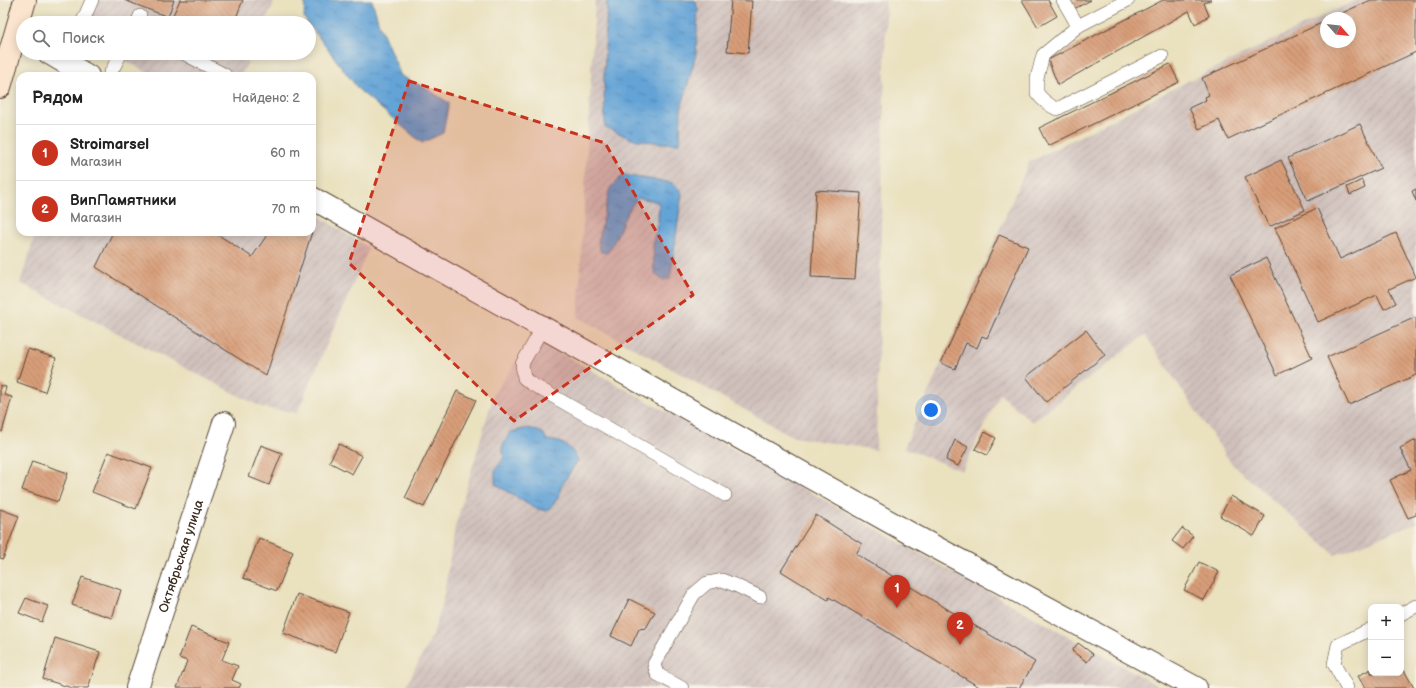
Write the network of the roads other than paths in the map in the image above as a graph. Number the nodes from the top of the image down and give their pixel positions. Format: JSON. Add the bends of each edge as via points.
{"nodes":[{"id":1,"x":25,"y":0,"type":"edge"},
{"id":2,"x":92,"y":0,"type":"edge"},
{"id":3,"x":1063,"y":0,"type":"edge"},
{"id":4,"x":1128,"y":0,"type":"edge"},
{"id":5,"x":22,"y":16,"type":"edge"},
{"id":6,"x":85,"y":16,"type":"edge"},
{"id":7,"x":1078,"y":26,"type":"junction"},
{"id":8,"x":16,"y":43,"type":"edge"},
{"id":9,"x":1162,"y":56,"type":"dead end"},
{"id":10,"x":66,"y":60,"type":"edge"},
{"id":11,"x":117,"y":60,"type":"edge"},
{"id":12,"x":196,"y":60,"type":"edge"},
{"id":13,"x":82,"y":72,"type":"edge"},
{"id":14,"x":111,"y":72,"type":"edge"},
{"id":15,"x":219,"y":72,"type":"edge"},
{"id":16,"x":0,"y":86,"type":"edge"},
{"id":17,"x":316,"y":200,"type":"edge"},
{"id":18,"x":543,"y":327,"type":"junction"},
{"id":19,"x":224,"y":423,"type":"dead end"},
{"id":20,"x":725,"y":495,"type":"dead end"},
{"id":21,"x":760,"y":597,"type":"dead end"},
{"id":22,"x":1416,"y":606,"type":"edge"},
{"id":23,"x":1404,"y":612,"type":"edge"},
{"id":24,"x":1368,"y":630,"type":"edge"},
{"id":25,"x":137,"y":688,"type":"edge"},
{"id":26,"x":682,"y":688,"type":"edge"},
{"id":27,"x":1196,"y":688,"type":"edge"},
{"id":28,"x":1347,"y":688,"type":"edge"}],
"edges":[{"from":1,"to":5,"type":"main road"},
{"from":2,"to":6,"type":"lane"},
{"from":3,"to":7,"type":"lane"},
{"from":4,"to":7,"type":"lane"},
{"from":7,"to":9,"type":"lane","via":[[1043,55],[1037,78],[1037,93],[1044,102],[1057,109]]},
{"from":8,"to":16,"type":"main road"},
{"from":10,"to":13,"type":"street"},
{"from":11,"to":14,"type":"lane"},
{"from":12,"to":15,"type":"lane"},
{"from":17,"to":18,"type":"street"},
{"from":18,"to":20,"type":"lane","via":[[522,364],[524,378]]},
{"from":18,"to":27,"type":"street","via":[[906,531]]},
{"from":19,"to":25,"type":"street","name":"Октябрьская улица"},
{"from":21,"to":26,"type":"lane","via":[[722,580],[707,583],[694,594],[654,664],[657,674]]},
{"from":22,"to":23,"type":"lane"},
{"from":24,"to":28,"type":"lane","via":[[1338,645],[1334,664]]}]}
